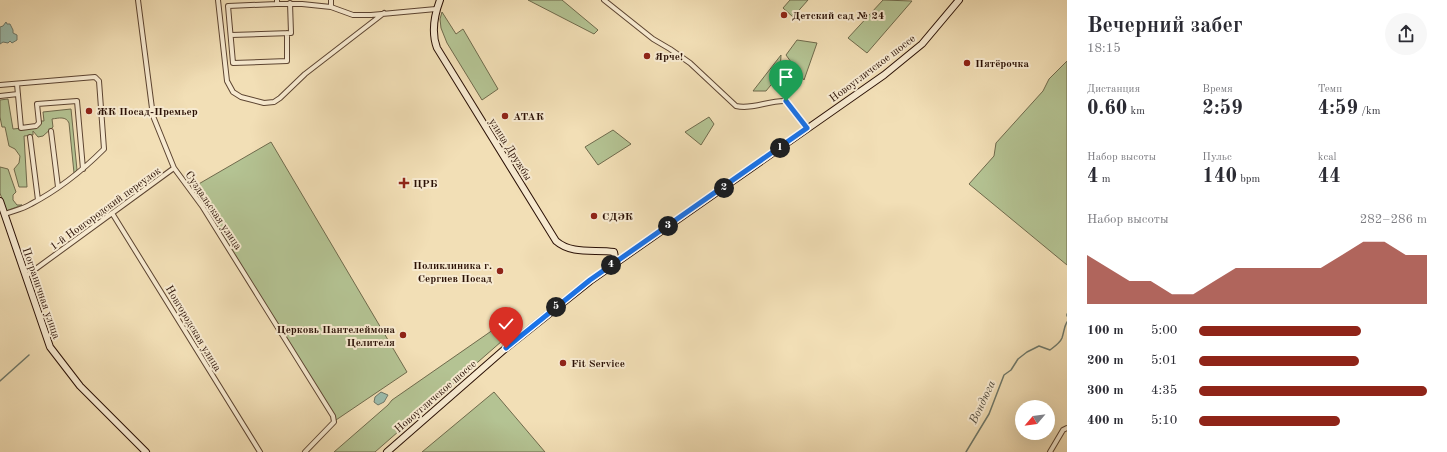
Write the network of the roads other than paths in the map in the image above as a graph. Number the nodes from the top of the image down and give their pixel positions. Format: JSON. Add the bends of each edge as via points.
{"nodes":[{"id":1,"x":138,"y":0,"type":"edge"},
{"id":2,"x":218,"y":0,"type":"edge"},
{"id":3,"x":332,"y":0,"type":"edge"},
{"id":4,"x":440,"y":0,"type":"edge"},
{"id":5,"x":604,"y":0,"type":"edge"},
{"id":6,"x":959,"y":0,"type":"edge"},
{"id":7,"x":277,"y":2,"type":"edge"},
{"id":8,"x":302,"y":2,"type":"edge"},
{"id":9,"x":290,"y":3,"type":"junction"},
{"id":10,"x":331,"y":7,"type":"junction"},
{"id":11,"x":436,"y":9,"type":"junction"},
{"id":12,"x":384,"y":13,"type":"junction"},
{"id":13,"x":287,"y":33,"type":"junction"},
{"id":14,"x":231,"y":35,"type":"junction"},
{"id":15,"x":17,"y":84,"type":"junction"},
{"id":16,"x":0,"y":85,"type":"edge"},
{"id":17,"x":18,"y":94,"type":"junction"},
{"id":18,"x":0,"y":96,"type":"edge"},
{"id":19,"x":807,"y":128,"type":"junction"},
{"id":20,"x":51,"y":131,"type":"dead end"},
{"id":21,"x":30,"y":137,"type":"dead end"},
{"id":22,"x":174,"y":168,"type":"junction"},
{"id":23,"x":83,"y":169,"type":"junction"},
{"id":24,"x":58,"y":187,"type":"junction"},
{"id":25,"x":38,"y":200,"type":"junction"},
{"id":26,"x":0,"y":201,"type":"edge"},
{"id":27,"x":112,"y":213,"type":"junction"},
{"id":28,"x":5,"y":214,"type":"junction"},
{"id":29,"x":614,"y":252,"type":"junction"},
{"id":30,"x":626,"y":255,"type":"junction"},
{"id":31,"x":616,"y":262,"type":"junction"},
{"id":32,"x":26,"y":276,"type":"junction"},
{"id":33,"x":1067,"y":428,"type":"edge"},
{"id":34,"x":146,"y":452,"type":"edge"},
{"id":35,"x":260,"y":452,"type":"edge"},
{"id":36,"x":305,"y":452,"type":"edge"},
{"id":37,"x":387,"y":452,"type":"edge"},
{"id":38,"x":1050,"y":452,"type":"edge"}],
"edges":[{"from":1,"to":22,"type":"street","name":"Суздальская улица","via":[[152,116]]},
{"from":2,"to":12,"type":"street","via":[[227,81],[233,92],[241,97],[264,103],[274,102],[280,98],[305,74]]},
{"from":3,"to":10,"type":"street"},
{"from":4,"to":11,"type":"main road","name":"улица Дружбы"},
{"from":5,"to":19,"type":"street","via":[[653,39],[690,63],[736,106],[786,101]]},
{"from":6,"to":19,"type":"main road","name":"Новоугличское шоссе","via":[[922,44],[884,75]]},
{"from":7,"to":9,"type":"street"},
{"from":7,"to":14,"type":"street","via":[[228,6]]},
{"from":8,"to":9,"type":"street"},
{"from":8,"to":10,"type":"street"},
{"from":9,"to":13,"type":"street","via":[[291,33]]},
{"from":10,"to":12,"type":"street","via":[[353,14]]},
{"from":11,"to":12,"type":"street"},
{"from":11,"to":29,"type":"main road","name":"улица Дружбы","via":[[433,32],[437,48],[556,241],[569,249]]},
{"from":13,"to":14,"type":"street"},
{"from":13,"to":14,"type":"street","via":[[287,61],[233,62]]},
{"from":15,"to":16,"type":"street"},
{"from":15,"to":17,"type":"street"},
{"from":15,"to":23,"type":"street","via":[[95,77],[99,81],[104,149]]},
{"from":17,"to":18,"type":"street"},
{"from":17,"to":23,"type":"street","via":[[21,128],[36,126],[39,123],[37,104],[77,101]]},
{"from":19,"to":30,"type":"main road","name":"Новоугличское шоссе"},
{"from":20,"to":24,"type":"street"},
{"from":21,"to":25,"type":"street"},
{"from":22,"to":27,"type":"street","name":"1-й Новгородский переулок"},
{"from":22,"to":36,"type":"street","name":"Суздальская улица","via":[[202,206],[331,410],[334,422]]},
{"from":23,"to":24,"type":"street"},
{"from":24,"to":25,"type":"street"},
{"from":25,"to":28,"type":"street"},
{"from":26,"to":28,"type":"main road","name":"Пограничная улица"},
{"from":27,"to":32,"type":"street","name":"1-й Новгородский переулок"},
{"from":27,"to":35,"type":"street","name":"Новгородская улица"},
{"from":28,"to":32,"type":"main road","name":"Пограничная улица"},
{"from":29,"to":30,"type":"main road","name":"улица Дружбы"},
{"from":29,"to":31,"type":"main road"},
{"from":30,"to":31,"type":"main road","name":"Новоугличское шоссе"},
{"from":31,"to":37,"type":"main road","name":"Новоугличское шоссе","via":[[512,343]]},
{"from":32,"to":34,"type":"main road","name":"Пограничная улица","via":[[50,347],[80,386]]},
{"from":33,"to":38,"type":"street","via":[[1063,430]]}]}
